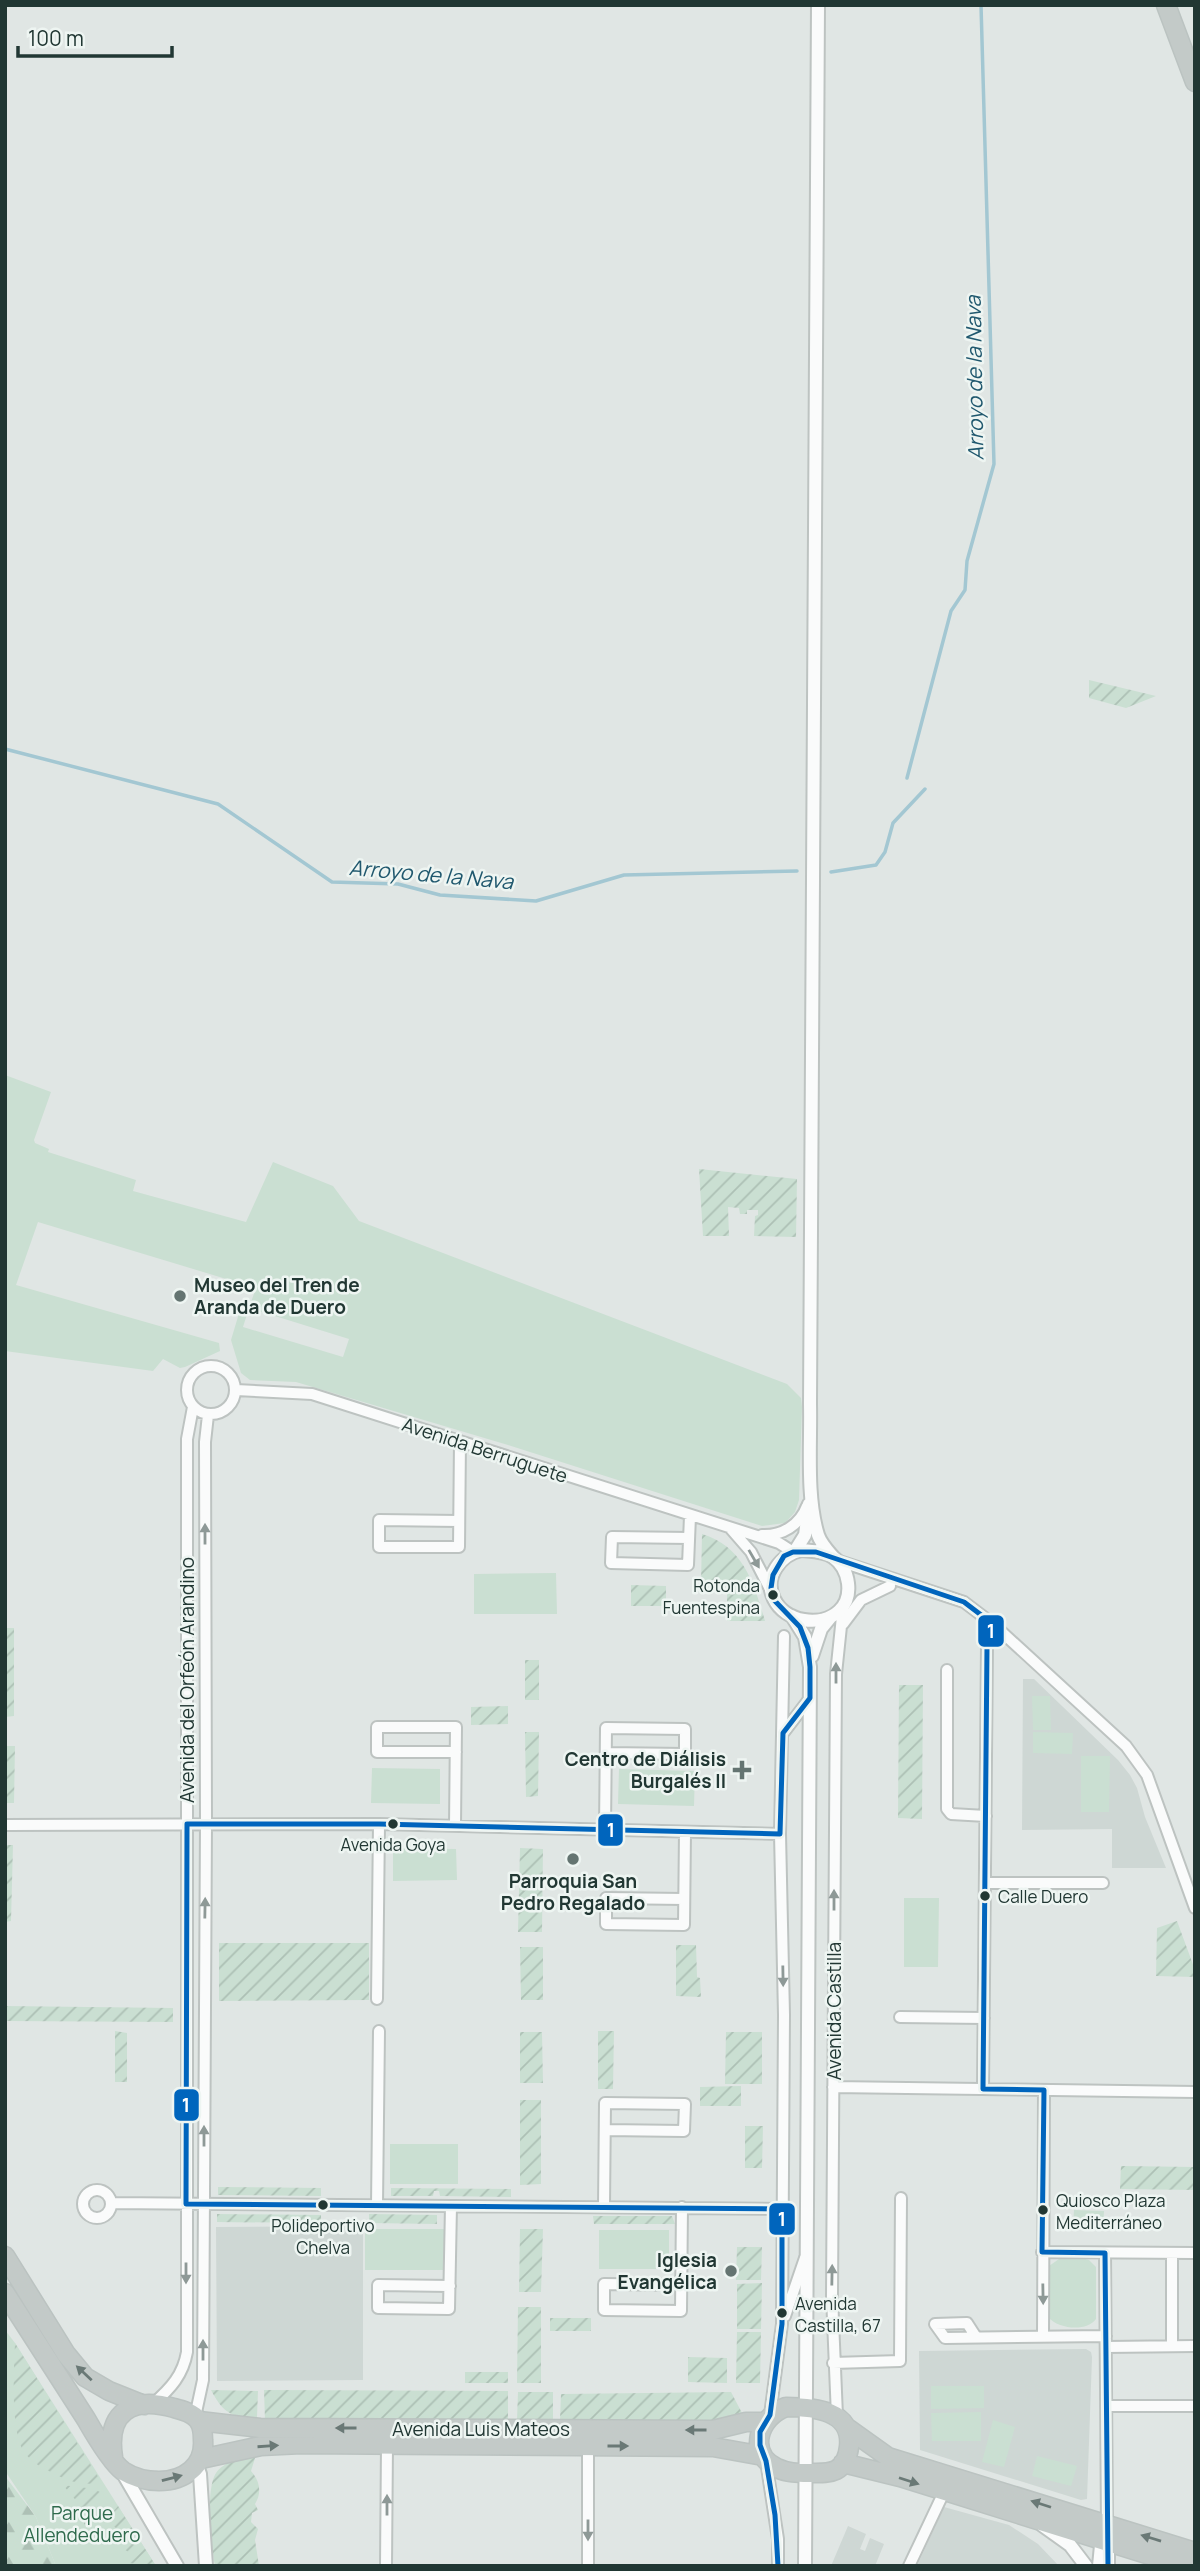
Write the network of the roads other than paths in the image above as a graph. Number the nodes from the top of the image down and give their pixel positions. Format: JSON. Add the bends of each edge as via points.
{"nodes":[{"id":1,"x":818,"y":5,"type":"edge"},
{"id":2,"x":1166,"y":5,"type":"edge"},
{"id":3,"x":1195,"y":82,"type":"edge"},
{"id":4,"x":236,"y":1390,"type":"junction"},
{"id":5,"x":193,"y":1407,"type":"junction"},
{"id":6,"x":208,"y":1415,"type":"junction"},
{"id":7,"x":460,"y":1441,"type":"junction"},
{"id":8,"x":811,"y":1492,"type":"junction"},
{"id":9,"x":690,"y":1516,"type":"junction"},
{"id":10,"x":459,"y":1521,"type":"junction"},
{"id":11,"x":731,"y":1529,"type":"junction"},
{"id":12,"x":752,"y":1535,"type":"junction"},
{"id":13,"x":689,"y":1538,"type":"junction"},
{"id":14,"x":794,"y":1551,"type":"junction"},
{"id":15,"x":835,"y":1559,"type":"junction"},
{"id":16,"x":909,"y":1584,"type":"junction"},
{"id":17,"x":890,"y":1586,"type":"junction"},
{"id":18,"x":772,"y":1594,"type":"junction"},
{"id":19,"x":845,"y":1603,"type":"junction"},
{"id":20,"x":792,"y":1616,"type":"junction"},
{"id":21,"x":831,"y":1618,"type":"junction"},
{"id":22,"x":993,"y":1625,"type":"junction"},
{"id":23,"x":840,"y":1629,"type":"junction"},
{"id":24,"x":784,"y":1636,"type":"dead end"},
{"id":25,"x":810,"y":1667,"type":"junction"},
{"id":26,"x":947,"y":1670,"type":"dead end"},
{"id":27,"x":810,"y":1698,"type":"junction"},
{"id":28,"x":783,"y":1733,"type":"junction"},
{"id":29,"x":456,"y":1752,"type":"junction"},
{"id":30,"x":606,"y":1753,"type":"junction"},
{"id":31,"x":985,"y":1816,"type":"junction"},
{"id":32,"x":206,"y":1823,"type":"junction"},
{"id":33,"x":187,"y":1824,"type":"junction"},
{"id":34,"x":379,"y":1824,"type":"junction"},
{"id":35,"x":5,"y":1825,"type":"edge"},
{"id":36,"x":455,"y":1826,"type":"junction"},
{"id":37,"x":605,"y":1829,"type":"junction"},
{"id":38,"x":685,"y":1832,"type":"junction"},
{"id":39,"x":780,"y":1834,"type":"junction"},
{"id":40,"x":985,"y":1883,"type":"junction"},
{"id":41,"x":1103,"y":1883,"type":"dead end"},
{"id":42,"x":684,"y":1899,"type":"junction"},
{"id":43,"x":1195,"y":1908,"type":"edge"},
{"id":44,"x":377,"y":1999,"type":"dead end"},
{"id":45,"x":900,"y":2017,"type":"dead end"},
{"id":46,"x":984,"y":2018,"type":"junction"},
{"id":47,"x":379,"y":2031,"type":"dead end"},
{"id":48,"x":833,"y":2087,"type":"junction"},
{"id":49,"x":984,"y":2089,"type":"junction"},
{"id":50,"x":1044,"y":2090,"type":"junction"},
{"id":51,"x":1195,"y":2092,"type":"edge"},
{"id":52,"x":605,"y":2130,"type":"junction"},
{"id":53,"x":901,"y":2198,"type":"dead end"},
{"id":54,"x":111,"y":2203,"type":"dead end"},
{"id":55,"x":186,"y":2204,"type":"junction"},
{"id":56,"x":204,"y":2204,"type":"junction"},
{"id":57,"x":377,"y":2205,"type":"junction"},
{"id":58,"x":451,"y":2206,"type":"junction"},
{"id":59,"x":604,"y":2207,"type":"junction"},
{"id":60,"x":682,"y":2207,"type":"junction"},
{"id":61,"x":782,"y":2209,"type":"junction"},
{"id":62,"x":807,"y":2252,"type":"junction"},
{"id":63,"x":1042,"y":2252,"type":"junction"},
{"id":64,"x":1105,"y":2253,"type":"junction"},
{"id":65,"x":1172,"y":2253,"type":"junction"},
{"id":66,"x":1195,"y":2253,"type":"edge"},
{"id":67,"x":5,"y":2256,"type":"edge"},
{"id":68,"x":681,"y":2285,"type":"junction"},
{"id":69,"x":450,"y":2286,"type":"junction"},
{"id":70,"x":5,"y":2293,"type":"edge"},
{"id":71,"x":782,"y":2323,"type":"junction"},
{"id":72,"x":1043,"y":2336,"type":"junction"},
{"id":73,"x":975,"y":2337,"type":"dead end"},
{"id":74,"x":1106,"y":2341,"type":"junction"},
{"id":75,"x":1172,"y":2346,"type":"junction"},
{"id":76,"x":1195,"y":2346,"type":"edge"},
{"id":77,"x":833,"y":2363,"type":"junction"},
{"id":78,"x":148,"y":2405,"type":"junction"},
{"id":79,"x":1106,"y":2406,"type":"junction"},
{"id":80,"x":1195,"y":2406,"type":"edge"},
{"id":81,"x":807,"y":2407,"type":"junction"},
{"id":82,"x":197,"y":2419,"type":"junction"},
{"id":83,"x":767,"y":2419,"type":"junction"},
{"id":84,"x":841,"y":2422,"type":"junction"},
{"id":85,"x":387,"y":2445,"type":"junction"},
{"id":86,"x":588,"y":2446,"type":"junction"},
{"id":87,"x":764,"y":2458,"type":"junction"},
{"id":88,"x":205,"y":2460,"type":"junction"},
{"id":89,"x":117,"y":2463,"type":"junction"},
{"id":90,"x":843,"y":2463,"type":"junction"},
{"id":91,"x":805,"y":2473,"type":"junction"},
{"id":92,"x":944,"y":2492,"type":"junction"},
{"id":93,"x":201,"y":2499,"type":"junction"},
{"id":94,"x":1033,"y":2519,"type":"junction"},
{"id":95,"x":1105,"y":2536,"type":"junction"},
{"id":96,"x":1195,"y":2552,"type":"edge"},
{"id":97,"x":1159,"y":2563,"type":"edge"},
{"id":98,"x":910,"y":2564,"type":"edge"},
{"id":99,"x":177,"y":2566,"type":"edge"},
{"id":100,"x":206,"y":2566,"type":"edge"},
{"id":101,"x":386,"y":2566,"type":"edge"},
{"id":102,"x":589,"y":2566,"type":"edge"},
{"id":103,"x":778,"y":2566,"type":"edge"},
{"id":104,"x":805,"y":2566,"type":"edge"},
{"id":105,"x":1086,"y":2566,"type":"edge"},
{"id":106,"x":1098,"y":2566,"type":"edge"},
{"id":107,"x":1108,"y":2566,"type":"edge"},
{"id":108,"x":1185,"y":2566,"type":"edge"}],
"edges":[{"from":1,"to":8,"type":"street"},
{"from":2,"to":3,"type":"highway"},
{"from":4,"to":5,"type":"street","via":[[224,1368],[211,1365],[199,1369],[186,1388]]},
{"from":4,"to":6,"type":"street","via":[[228,1409]]},
{"from":4,"to":7,"type":"street","name":"Avenida Berruguete","via":[[312,1394]]},
{"from":5,"to":6,"type":"street"},
{"from":5,"to":33,"type":"street","name":"Avenida del Orfeón Arandino","via":[[187,1439]]},
{"from":32,"to":6,"type":"street","name":"Avenida del Orfeón Arandino","one_way":true},
{"from":7,"to":9,"type":"street","name":"Avenida Berruguete"},
{"from":7,"to":10,"type":"street"},
{"from":8,"to":12,"type":"street","via":[[804,1513],[788,1529],[768,1536]]},
{"from":8,"to":14,"type":"street","via":[[805,1535]]},
{"from":8,"to":15,"type":"street","via":[[819,1538]]},
{"from":9,"to":11,"type":"street","name":"Avenida Berruguete"},
{"from":9,"to":13,"type":"street"},
{"from":10,"to":10,"type":"street","via":[[458,1547],[379,1547],[379,1520]]},
{"from":11,"to":12,"type":"street","name":"Avenida Berruguete"},
{"from":11,"to":18,"type":"street","one_way":true,"via":[[751,1552]]},
{"from":12,"to":14,"type":"street","name":"Avenida Berruguete"},
{"from":13,"to":13,"type":"street","via":[[688,1565],[611,1563],[612,1537]]},
{"from":14,"to":15,"type":"street"},
{"from":14,"to":18,"type":"street","via":[[775,1568]]},
{"from":15,"to":16,"type":"street"},
{"from":15,"to":19,"type":"street","via":[[847,1579]]},
{"from":16,"to":17,"type":"street"},
{"from":16,"to":22,"type":"street","via":[[964,1602]]},
{"from":17,"to":19,"type":"street","via":[[871,1589]]},
{"from":17,"to":23,"type":"street","via":[[861,1600]]},
{"from":18,"to":20,"type":"street"},
{"from":19,"to":21,"type":"street"},
{"from":19,"to":23,"type":"street","name":"Avenida Castilla"},
{"from":20,"to":21,"type":"street"},
{"from":20,"to":25,"type":"street","name":"Avenida Castilla","via":[[805,1637]]},
{"from":21,"to":25,"type":"street","name":"Avenida Castilla","via":[[817,1639]]},
{"from":22,"to":31,"type":"street","via":[[987,1646]]},
{"from":22,"to":43,"type":"street","via":[[1126,1746],[1143,1767]]},
{"from":48,"to":23,"type":"street","name":"Avenida Castilla","one_way":true},
{"from":24,"to":28,"type":"street","name":"Avenida Castilla"},
{"from":25,"to":27,"type":"street","name":"Avenida Castilla"},
{"from":26,"to":31,"type":"street","via":[[947,1808],[957,1816]]},
{"from":27,"to":28,"type":"street"},
{"from":27,"to":62,"type":"street","name":"Avenida Castilla"},
{"from":28,"to":39,"type":"street","name":"Avenida Castilla"},
{"from":29,"to":29,"type":"street","via":[[456,1727],[377,1727],[377,1752]]},
{"from":29,"to":36,"type":"street"},
{"from":30,"to":30,"type":"street","via":[[606,1728],[685,1729],[685,1754]]},
{"from":30,"to":37,"type":"street"},
{"from":31,"to":40,"type":"street"},
{"from":32,"to":33,"type":"street"},
{"from":32,"to":34,"type":"street"},
{"from":56,"to":32,"type":"street","name":"Avenida del Orfeón Arandino","one_way":true},
{"from":33,"to":35,"type":"street"},
{"from":33,"to":55,"type":"street","name":"Avenida del Orfeón Arandino"},
{"from":34,"to":36,"type":"street"},
{"from":34,"to":44,"type":"street"},
{"from":36,"to":37,"type":"street"},
{"from":37,"to":38,"type":"street"},
{"from":38,"to":39,"type":"street"},
{"from":38,"to":42,"type":"street"},
{"from":39,"to":61,"type":"street","name":"Avenida Castilla","one_way":true},
{"from":40,"to":41,"type":"street"},
{"from":40,"to":46,"type":"street"},
{"from":42,"to":42,"type":"street","via":[[684,1925],[606,1924],[606,1898]]},
{"from":45,"to":46,"type":"street"},
{"from":46,"to":49,"type":"street"},
{"from":47,"to":57,"type":"street"},
{"from":48,"to":49,"type":"street"},
{"from":77,"to":48,"type":"street","name":"Avenida Castilla","one_way":true},
{"from":49,"to":50,"type":"street"},
{"from":50,"to":51,"type":"street"},
{"from":50,"to":63,"type":"street"},
{"from":52,"to":52,"type":"street","via":[[605,2103],[685,2104],[684,2131]]},
{"from":52,"to":59,"type":"street"},
{"from":53,"to":77,"type":"street","via":[[900,2361]]},
{"from":54,"to":55,"type":"street"},
{"from":55,"to":56,"type":"street"},
{"from":55,"to":78,"type":"street","name":"Avenida del Orfeón Arandino","one_way":true,"via":[[187,2352],[182,2372]]},
{"from":56,"to":57,"type":"street"},
{"from":82,"to":56,"type":"street","name":"Avenida del Orfeón Arandino","one_way":true,"via":[[203,2380]]},
{"from":57,"to":58,"type":"street"},
{"from":58,"to":59,"type":"street"},
{"from":58,"to":69,"type":"street"},
{"from":59,"to":60,"type":"street"},
{"from":60,"to":61,"type":"street"},
{"from":60,"to":68,"type":"street"},
{"from":61,"to":71,"type":"street","name":"Avenida Castilla"},
{"from":62,"to":71,"type":"street","name":"Avenida Castilla"},
{"from":62,"to":81,"type":"street","name":"Avenida Castilla"},
{"from":63,"to":64,"type":"street"},
{"from":63,"to":72,"type":"street","one_way":true},
{"from":64,"to":65,"type":"street"},
{"from":64,"to":74,"type":"street"},
{"from":65,"to":66,"type":"street"},
{"from":65,"to":75,"type":"street"},
{"from":78,"to":67,"type":"highway","one_way":true,"via":[[85,2377]]},
{"from":68,"to":68,"type":"street","via":[[681,2311],[604,2310],[604,2284]]},
{"from":69,"to":69,"type":"street","via":[[449,2309],[378,2308],[378,2285]]},
{"from":70,"to":89,"type":"highway"},
{"from":71,"to":83,"type":"street","name":"Avenida Castilla"},
{"from":72,"to":73,"type":"street"},
{"from":72,"to":74,"type":"street"},
{"from":74,"to":75,"type":"street"},
{"from":74,"to":79,"type":"street"},
{"from":75,"to":76,"type":"street"},
{"from":77,"to":84,"type":"street","name":"Avenida Castilla"},
{"from":78,"to":82,"type":"highway","via":[[183,2411]]},
{"from":78,"to":89,"type":"highway","via":[[125,2412],[114,2424],[110,2441]]},
{"from":79,"to":80,"type":"street"},
{"from":79,"to":95,"type":"street"},
{"from":81,"to":83,"type":"highway","name":"Avenida Luis Mateos","via":[[786,2407]]},
{"from":81,"to":84,"type":"highway","via":[[827,2411]]},
{"from":81,"to":91,"type":"street","name":"Avenida Castilla"},
{"from":83,"to":82,"type":"highway","name":"Avenida Luis Mateos","one_way":true,"via":[[713,2430],[260,2428]]},
{"from":82,"to":88,"type":"highway"},
{"from":83,"to":87,"type":"highway","via":[[760,2445]]},
{"from":84,"to":90,"type":"highway","via":[[849,2444]]},
{"from":95,"to":84,"type":"highway","one_way":true,"via":[[888,2457]]},
{"from":85,"to":86,"type":"highway","name":"Avenida Luis Mateos"},
{"from":88,"to":85,"type":"highway","name":"Avenida Luis Mateos","one_way":true,"via":[[261,2446]]},
{"from":101,"to":85,"type":"street","one_way":true},
{"from":86,"to":87,"type":"highway","name":"Avenida Luis Mateos","one_way":true,"via":[[713,2447]]},
{"from":86,"to":102,"type":"street","one_way":true},
{"from":87,"to":91,"type":"highway","name":"Avenida Luis Mateos","via":[[786,2472]]},
{"from":87,"to":103,"type":"street"},
{"from":89,"to":88,"type":"highway","one_way":true,"via":[[144,2480],[167,2481]]},
{"from":88,"to":93,"type":"street"},
{"from":88,"to":93,"type":"street"},
{"from":89,"to":99,"type":"street"},
{"from":90,"to":91,"type":"highway","via":[[828,2473]]},
{"from":90,"to":92,"type":"highway","one_way":true},
{"from":91,"to":104,"type":"street","name":"Avenida Castilla"},
{"from":92,"to":94,"type":"highway"},
{"from":92,"to":98,"type":"street"},
{"from":93,"to":100,"type":"street"},
{"from":94,"to":95,"type":"highway"},
{"from":94,"to":105,"type":"street","via":[[1070,2545]]},
{"from":96,"to":95,"type":"highway","one_way":true},
{"from":95,"to":97,"type":"highway"},
{"from":95,"to":106,"type":"street"},
{"from":95,"to":107,"type":"street"},
{"from":97,"to":108,"type":"highway"}]}
